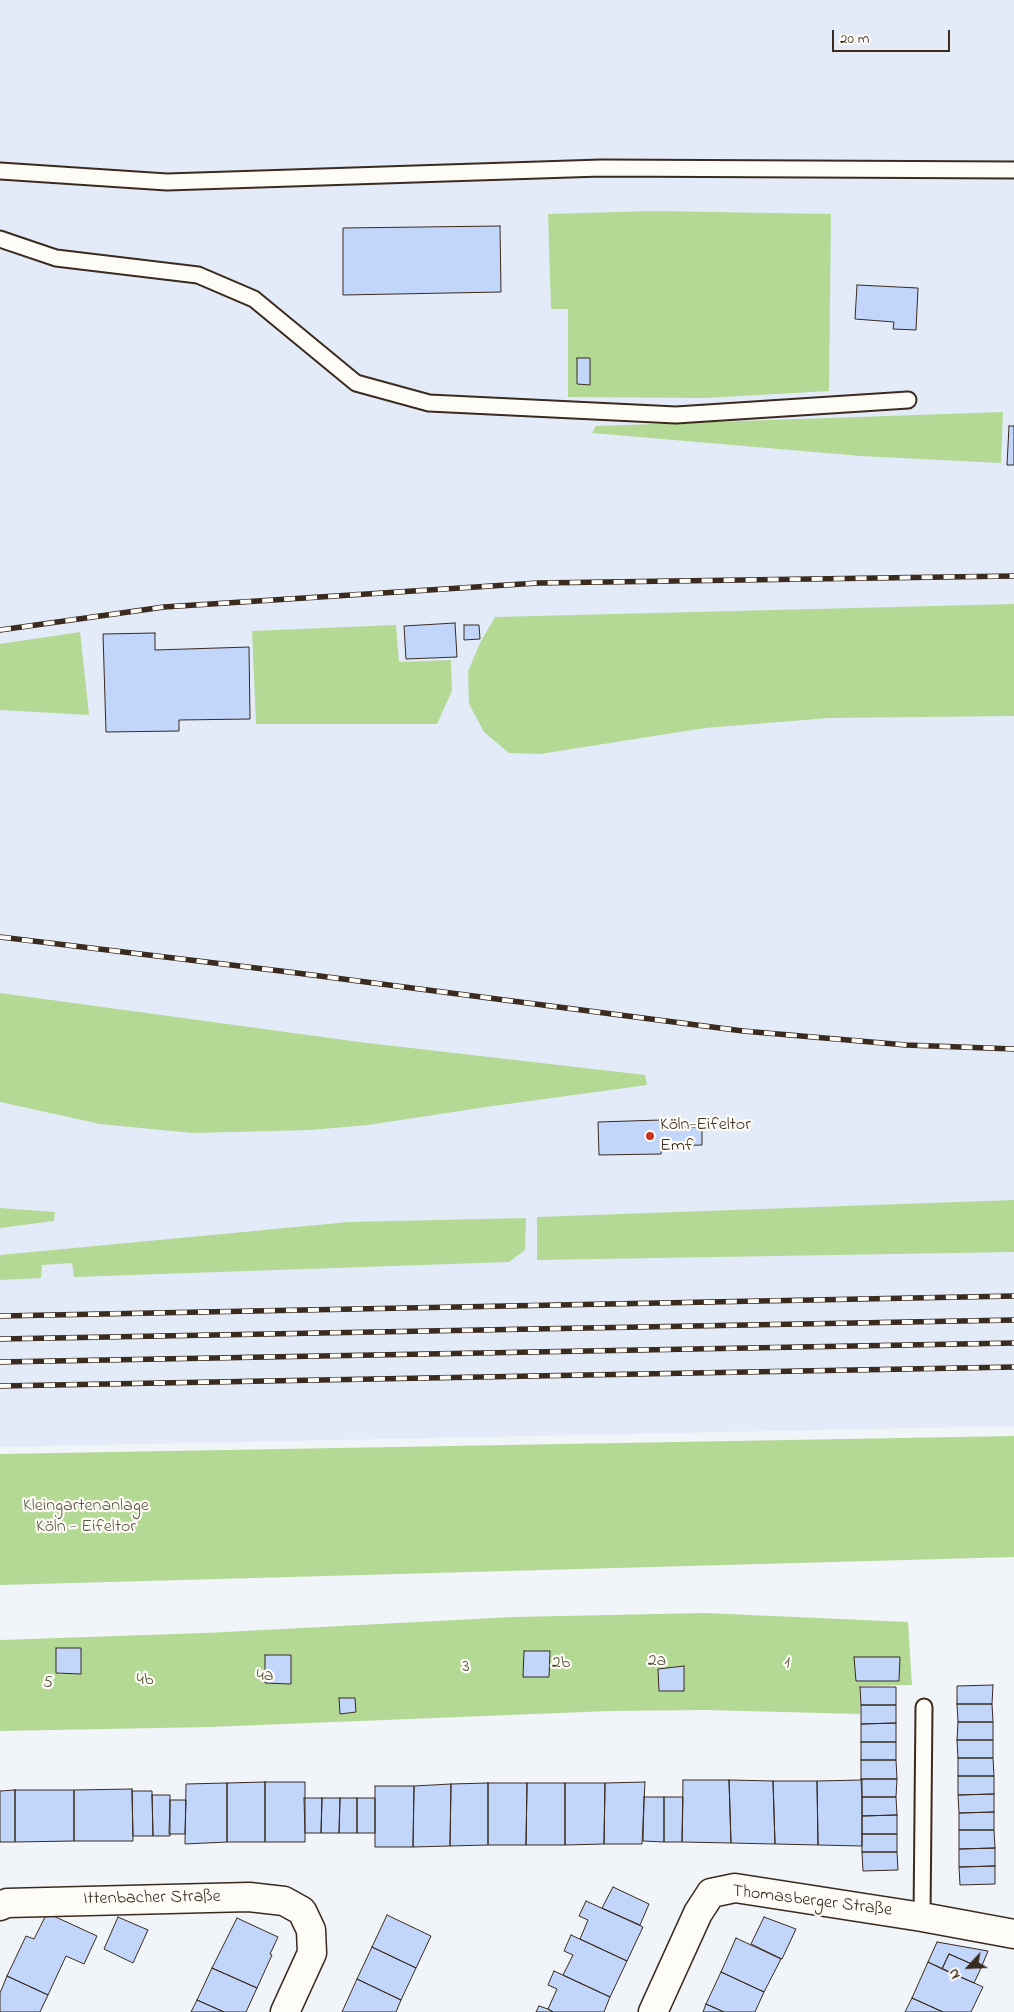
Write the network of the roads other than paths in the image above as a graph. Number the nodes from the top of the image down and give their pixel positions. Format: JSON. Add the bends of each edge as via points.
{"nodes":[{"id":1,"x":1014,"y":170,"type":"edge"},
{"id":2,"x":0,"y":171,"type":"edge"},
{"id":3,"x":0,"y":239,"type":"edge"},
{"id":4,"x":908,"y":400,"type":"dead end"},
{"id":5,"x":924,"y":1706,"type":"dead end"},
{"id":6,"x":0,"y":1906,"type":"edge"},
{"id":7,"x":922,"y":1917,"type":"junction"},
{"id":8,"x":1014,"y":1934,"type":"edge"},
{"id":9,"x":285,"y":2012,"type":"edge"},
{"id":10,"x":653,"y":2012,"type":"edge"}],
"edges":[{"from":1,"to":2,"type":"lane","via":[[601,168],[167,182]]},
{"from":3,"to":4,"type":"lane","via":[[56,258],[198,275],[254,299],[356,383],[429,403],[676,416]]},
{"from":5,"to":7,"type":"lane"},
{"from":6,"to":9,"type":"street","name":"Ittenbacher Straße","via":[[7,1903],[249,1897],[284,1900],[302,1911],[310,1930],[312,1953]]},
{"from":7,"to":8,"type":"street","name":"Thomasberger Straße"},
{"from":7,"to":10,"type":"street","name":"Thomasberger Straße","via":[[735,1888],[711,1894],[698,1913]]}]}
